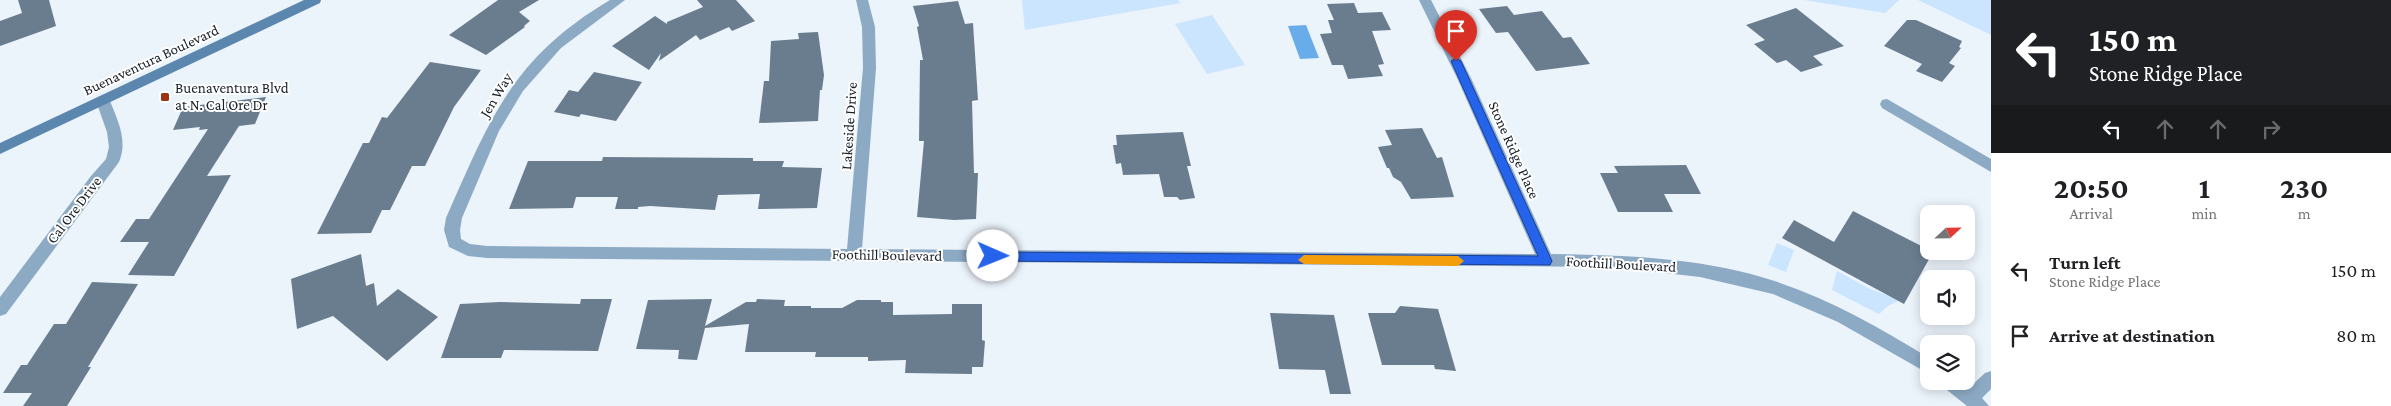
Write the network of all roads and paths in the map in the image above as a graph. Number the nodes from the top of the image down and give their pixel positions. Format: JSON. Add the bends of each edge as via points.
{"nodes":[{"id":1,"x":316,"y":0,"type":"edge"},
{"id":2,"x":619,"y":0,"type":"edge"},
{"id":3,"x":862,"y":0,"type":"edge"},
{"id":4,"x":1425,"y":0,"type":"edge"},
{"id":5,"x":103,"y":101,"type":"junction"},
{"id":6,"x":1887,"y":104,"type":"dead end"},
{"id":7,"x":0,"y":149,"type":"edge"},
{"id":8,"x":1991,"y":166,"type":"edge"},
{"id":9,"x":454,"y":243,"type":"joint"},
{"id":10,"x":854,"y":255,"type":"junction"},
{"id":11,"x":1546,"y":261,"type":"junction"},
{"id":12,"x":0,"y":309,"type":"edge"},
{"id":13,"x":1920,"y":362,"type":"edge"},
{"id":14,"x":1991,"y":378,"type":"edge"},
{"id":15,"x":1960,"y":390,"type":"edge"},
{"id":16,"x":1975,"y":402,"type":"edge"}],
"edges":[{"from":1,"to":5,"type":"main road","name":"Buenaventura Boulevard"},
{"from":2,"to":9,"type":"street","name":"Jen Way","via":[[589,18],[527,74],[507,104],[454,218]]},
{"from":3,"to":10,"type":"street","name":"Lakeside Drive","via":[[871,55]]},
{"from":4,"to":11,"type":"street","name":"Stone Ridge Place","via":[[1464,78]]},
{"from":5,"to":7,"type":"main road","name":"Buenaventura Boulevard"},
{"from":5,"to":12,"type":"street","name":"Cal Ore Drive","via":[[115,133],[112,161]]},
{"from":6,"to":8,"type":"street"},
{"from":9,"to":10,"type":"street","name":"Foothill Boulevard","via":[[468,250],[487,252]]},
{"from":10,"to":11,"type":"street","name":"Foothill Boulevard"},
{"from":11,"to":13,"type":"street","name":"Foothill Boulevard","via":[[1671,265],[1754,282],[1832,312]]},
{"from":14,"to":16,"type":"street"},
{"from":15,"to":16,"type":"street"}]}
